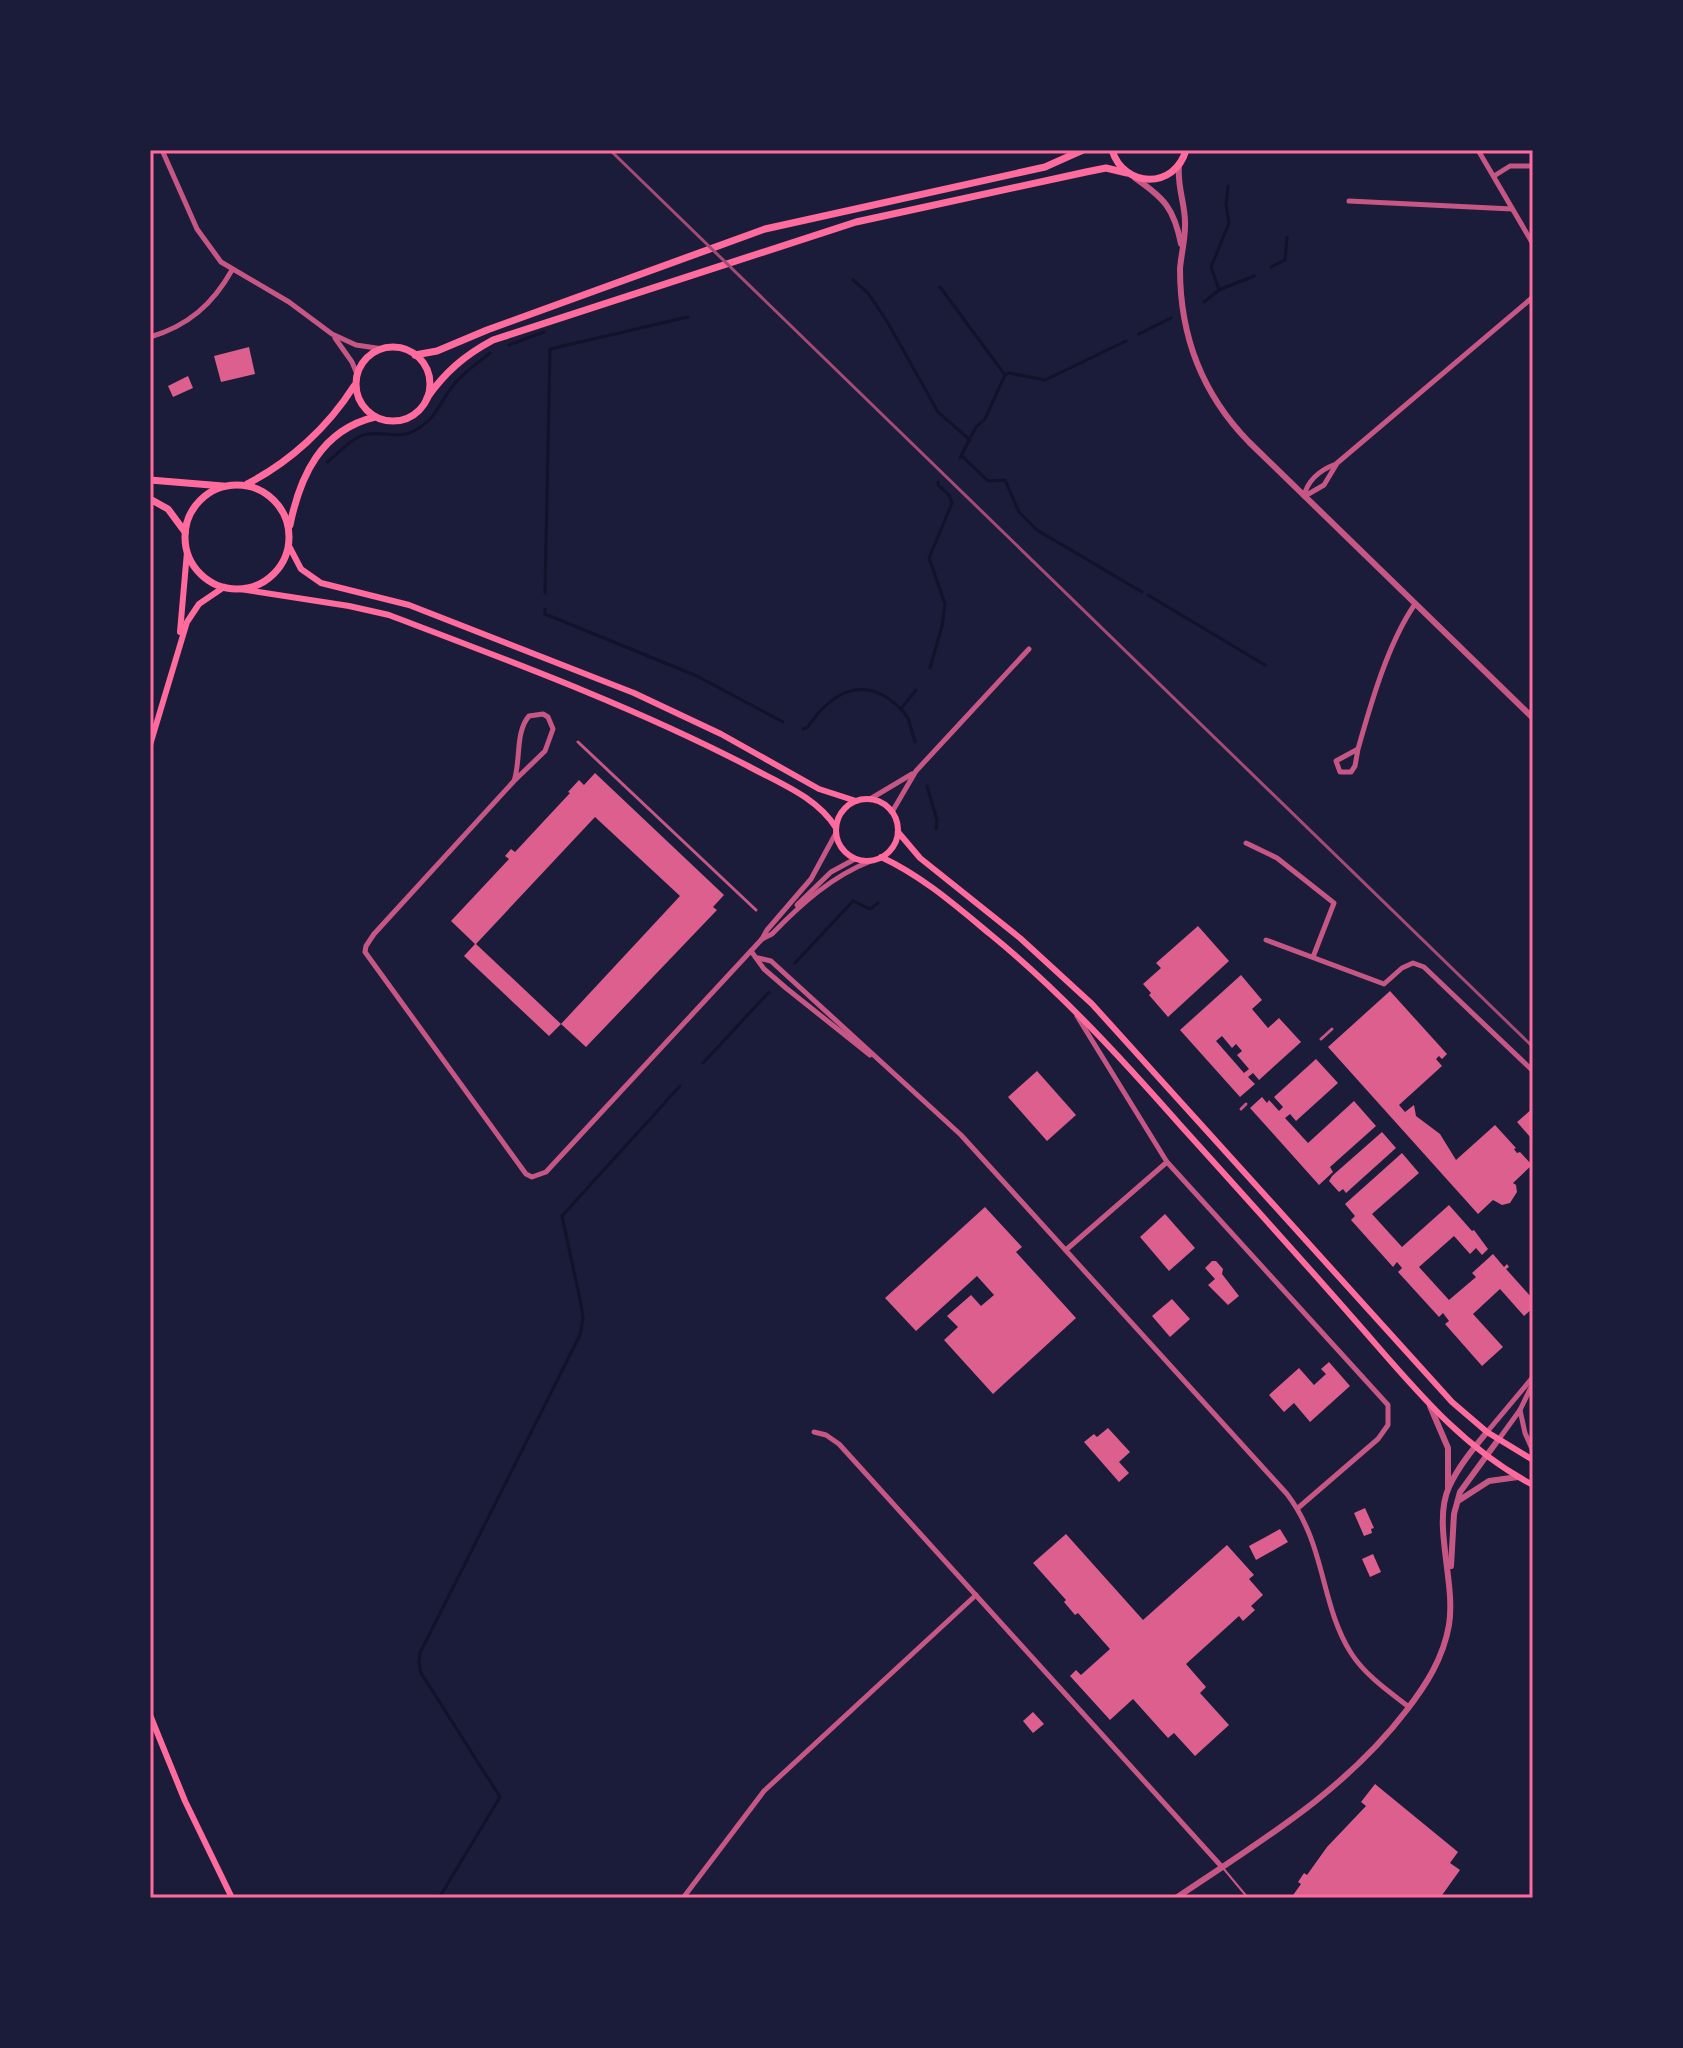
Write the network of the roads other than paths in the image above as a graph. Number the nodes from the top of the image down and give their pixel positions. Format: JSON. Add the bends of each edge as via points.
{"nodes":[{"id":1,"x":162,"y":150,"type":"edge"},
{"id":2,"x":1083,"y":150,"type":"edge"},
{"id":3,"x":1112,"y":150,"type":"edge"},
{"id":4,"x":1186,"y":150,"type":"edge"},
{"id":5,"x":1478,"y":150,"type":"edge"},
{"id":6,"x":1179,"y":166,"type":"junction"},
{"id":7,"x":1533,"y":166,"type":"edge"},
{"id":8,"x":1127,"y":173,"type":"junction"},
{"id":9,"x":1494,"y":176,"type":"junction"},
{"id":10,"x":1135,"y":178,"type":"junction"},
{"id":11,"x":1349,"y":201,"type":"dead end"},
{"id":12,"x":1512,"y":209,"type":"junction"},
{"id":13,"x":1533,"y":244,"type":"edge"},
{"id":14,"x":1182,"y":250,"type":"junction"},
{"id":15,"x":232,"y":270,"type":"junction"},
{"id":16,"x":1533,"y":297,"type":"edge"},
{"id":17,"x":332,"y":334,"type":"junction"},
{"id":18,"x":150,"y":337,"type":"edge"},
{"id":19,"x":383,"y":349,"type":"junction"},
{"id":20,"x":415,"y":355,"type":"junction"},
{"id":21,"x":357,"y":374,"type":"junction"},
{"id":22,"x":355,"y":384,"type":"junction"},
{"id":23,"x":427,"y":398,"type":"junction"},
{"id":24,"x":375,"y":417,"type":"junction"},
{"id":25,"x":1336,"y":464,"type":"junction"},
{"id":26,"x":150,"y":480,"type":"edge"},
{"id":27,"x":245,"y":485,"type":"junction"},
{"id":28,"x":225,"y":486,"type":"junction"},
{"id":29,"x":1304,"y":496,"type":"junction"},
{"id":30,"x":150,"y":499,"type":"edge"},
{"id":31,"x":289,"y":531,"type":"junction"},
{"id":32,"x":185,"y":532,"type":"junction"},
{"id":33,"x":289,"y":546,"type":"junction"},
{"id":34,"x":187,"y":552,"type":"junction"},
{"id":35,"x":224,"y":587,"type":"junction"},
{"id":36,"x":240,"y":589,"type":"junction"},
{"id":37,"x":1415,"y":604,"type":"junction"},
{"id":38,"x":179,"y":643,"type":"junction"},
{"id":39,"x":1029,"y":649,"type":"dead end"},
{"id":40,"x":1533,"y":718,"type":"edge"},
{"id":41,"x":578,"y":742,"type":"dead end"},
{"id":42,"x":150,"y":745,"type":"edge"},
{"id":43,"x":1358,"y":749,"type":"junction"},
{"id":44,"x":916,"y":771,"type":"junction"},
{"id":45,"x":514,"y":781,"type":"junction"},
{"id":46,"x":870,"y":799,"type":"junction"},
{"id":47,"x":856,"y":801,"type":"junction"},
{"id":48,"x":892,"y":812,"type":"junction"},
{"id":49,"x":836,"y":831,"type":"junction"},
{"id":50,"x":898,"y":832,"type":"junction"},
{"id":51,"x":1246,"y":843,"type":"dead end"},
{"id":52,"x":881,"y":857,"type":"junction"},
{"id":53,"x":855,"y":859,"type":"junction"},
{"id":54,"x":871,"y":861,"type":"junction"},
{"id":55,"x":756,"y":910,"type":"dead end"},
{"id":56,"x":790,"y":915,"type":"junction"},
{"id":57,"x":762,"y":939,"type":"junction"},
{"id":58,"x":1266,"y":940,"type":"dead end"},
{"id":59,"x":751,"y":951,"type":"junction"},
{"id":60,"x":1313,"y":957,"type":"junction"},
{"id":61,"x":758,"y":958,"type":"junction"},
{"id":62,"x":1073,"y":1009,"type":"junction"},
{"id":63,"x":1332,"y":1029,"type":"dead end"},
{"id":64,"x":1321,"y":1039,"type":"dead end"},
{"id":65,"x":874,"y":1057,"type":"junction"},
{"id":66,"x":1533,"y":1071,"type":"edge"},
{"id":67,"x":1246,"y":1104,"type":"dead end"},
{"id":68,"x":1241,"y":1109,"type":"dead end"},
{"id":69,"x":1167,"y":1162,"type":"junction"},
{"id":70,"x":1067,"y":1249,"type":"junction"},
{"id":71,"x":1533,"y":1380,"type":"edge"},
{"id":72,"x":1429,"y":1403,"type":"junction"},
{"id":73,"x":1520,"y":1410,"type":"junction"},
{"id":74,"x":814,"y":1432,"type":"dead end"},
{"id":75,"x":1487,"y":1432,"type":"junction"},
{"id":76,"x":1498,"y":1440,"type":"junction"},
{"id":77,"x":1475,"y":1447,"type":"junction"},
{"id":78,"x":1533,"y":1451,"type":"edge"},
{"id":79,"x":1485,"y":1456,"type":"junction"},
{"id":80,"x":1533,"y":1460,"type":"edge"},
{"id":81,"x":1518,"y":1477,"type":"junction"},
{"id":82,"x":1533,"y":1485,"type":"edge"},
{"id":83,"x":1448,"y":1488,"type":"junction"},
{"id":84,"x":1456,"y":1503,"type":"junction"},
{"id":85,"x":1298,"y":1508,"type":"junction"},
{"id":86,"x":1450,"y":1578,"type":"junction"},
{"id":87,"x":976,"y":1595,"type":"junction"},
{"id":88,"x":1409,"y":1707,"type":"junction"},
{"id":89,"x":150,"y":1715,"type":"edge"},
{"id":90,"x":1222,"y":1867,"type":"junction"},
{"id":91,"x":232,"y":1898,"type":"edge"},
{"id":92,"x":683,"y":1898,"type":"edge"},
{"id":93,"x":1176,"y":1898,"type":"edge"},
{"id":94,"x":1248,"y":1898,"type":"edge"}],
"edges":[{"from":1,"to":15,"type":"street","via":[[197,229]]},
{"from":2,"to":20,"type":"main road","via":[[1045,167],[765,229]]},
{"from":3,"to":8,"type":"main road"},
{"from":4,"to":6,"type":"main road"},
{"from":5,"to":9,"type":"street"},
{"from":6,"to":10,"type":"main road","via":[[1159,179]]},
{"from":6,"to":14,"type":"street","via":[[1186,223]]},
{"from":7,"to":9,"type":"street","via":[[1510,166]]},
{"from":8,"to":10,"type":"main road"},
{"from":8,"to":23,"type":"main road","via":[[1106,168],[1086,172],[791,241],[493,340],[462,359]]},
{"from":9,"to":12,"type":"street"},
{"from":10,"to":14,"type":"street","via":[[1173,213]]},
{"from":11,"to":12,"type":"street"},
{"from":12,"to":13,"type":"street"},
{"from":14,"to":29,"type":"street","via":[[1185,329],[1206,385],[1234,427]]},
{"from":15,"to":17,"type":"street"},
{"from":15,"to":18,"type":"street","via":[[208,306]]},
{"from":16,"to":25,"type":"street"},
{"from":17,"to":19,"type":"street"},
{"from":17,"to":21,"type":"street"},
{"from":19,"to":20,"type":"main road"},
{"from":19,"to":21,"type":"main road","via":[[364,361]]},
{"from":20,"to":23,"type":"main road","via":[[430,380]]},
{"from":21,"to":22,"type":"main road"},
{"from":22,"to":24,"type":"main road","via":[[360,403]]},
{"from":22,"to":27,"type":"main road","via":[[300,448]]},
{"from":23,"to":24,"type":"main road","via":[[405,420]]},
{"from":24,"to":31,"type":"main road","via":[[351,426],[311,462],[296,495]]},
{"from":25,"to":29,"type":"street","via":[[1324,485]]},
{"from":25,"to":29,"type":"street","via":[[1316,474]]},
{"from":26,"to":28,"type":"main road"},
{"from":27,"to":28,"type":"main road"},
{"from":27,"to":31,"type":"main road","via":[[273,499]]},
{"from":28,"to":32,"type":"main road","via":[[200,501]]},
{"from":29,"to":37,"type":"street"},
{"from":30,"to":32,"type":"main road","via":[[168,509]]},
{"from":31,"to":33,"type":"main road"},
{"from":32,"to":34,"type":"main road"},
{"from":33,"to":36,"type":"main road","via":[[272,576]]},
{"from":33,"to":47,"type":"main road","via":[[301,569],[321,583],[409,605],[634,693],[819,789]]},
{"from":34,"to":35,"type":"main road","via":[[204,577]]},
{"from":34,"to":38,"type":"main road"},
{"from":35,"to":36,"type":"main road"},
{"from":35,"to":38,"type":"main road","via":[[199,604]]},
{"from":36,"to":49,"type":"main road","via":[[389,615],[629,709],[801,795],[828,816]]},
{"from":37,"to":40,"type":"street"},
{"from":37,"to":43,"type":"street","via":[[1371,701]]},
{"from":38,"to":42,"type":"main road"},
{"from":39,"to":44,"type":"street"},
{"from":41,"to":55,"type":"street"},
{"from":43,"to":43,"type":"street","via":[[1336,761],[1340,772],[1351,772]]},
{"from":44,"to":46,"type":"street"},
{"from":44,"to":48,"type":"street"},
{"from":45,"to":45,"type":"street","via":[[552,737],[551,723],[543,714],[529,716],[523,724]]},
{"from":45,"to":59,"type":"street","via":[[369,940],[365,952],[526,1174],[546,1172]]},
{"from":46,"to":47,"type":"main road"},
{"from":46,"to":48,"type":"main road"},
{"from":47,"to":49,"type":"main road","via":[[841,812]]},
{"from":48,"to":50,"type":"main road"},
{"from":49,"to":53,"type":"main road","via":[[842,849]]},
{"from":49,"to":57,"type":"street","via":[[811,879]]},
{"from":50,"to":52,"type":"main road"},
{"from":50,"to":75,"type":"main road","via":[[920,858],[1092,1004],[1452,1402]]},
{"from":51,"to":60,"type":"street","via":[[1277,858],[1334,903]]},
{"from":52,"to":54,"type":"main road"},
{"from":52,"to":62,"type":"main road","via":[[957,907]]},
{"from":53,"to":54,"type":"main road"},
{"from":53,"to":56,"type":"street","via":[[819,882]]},
{"from":54,"to":56,"type":"street","via":[[840,875]]},
{"from":56,"to":57,"type":"street"},
{"from":57,"to":59,"type":"street"},
{"from":58,"to":60,"type":"street"},
{"from":59,"to":61,"type":"street"},
{"from":60,"to":66,"type":"street","via":[[1384,984],[1413,963],[1424,967]]},
{"from":61,"to":65,"type":"street","via":[[786,988]]},
{"from":61,"to":65,"type":"street","via":[[771,961]]},
{"from":62,"to":69,"type":"street"},
{"from":62,"to":72,"type":"main road"},
{"from":63,"to":64,"type":"street"},
{"from":65,"to":70,"type":"street","via":[[961,1135]]},
{"from":67,"to":68,"type":"street"},
{"from":69,"to":70,"type":"street"},
{"from":69,"to":85,"type":"street","via":[[1388,1405],[1388,1425],[1378,1439]]},
{"from":70,"to":85,"type":"street"},
{"from":71,"to":73,"type":"street"},
{"from":71,"to":75,"type":"street"},
{"from":72,"to":77,"type":"main road"},
{"from":72,"to":83,"type":"street","via":[[1448,1448]]},
{"from":73,"to":76,"type":"street"},
{"from":73,"to":78,"type":"street"},
{"from":74,"to":87,"type":"street","via":[[839,1444]]},
{"from":75,"to":76,"type":"main road"},
{"from":75,"to":77,"type":"street"},
{"from":76,"to":79,"type":"street"},
{"from":76,"to":80,"type":"main road"},
{"from":77,"to":79,"type":"main road"},
{"from":77,"to":83,"type":"street"},
{"from":79,"to":81,"type":"main road"},
{"from":79,"to":84,"type":"street"},
{"from":81,"to":82,"type":"main road"},
{"from":81,"to":84,"type":"street","via":[[1489,1481]]},
{"from":83,"to":86,"type":"street","via":[[1443,1523]]},
{"from":84,"to":86,"type":"street"},
{"from":85,"to":88,"type":"street","via":[[1350,1651]]},
{"from":86,"to":88,"type":"street","via":[[1449,1623],[1441,1655]]},
{"from":87,"to":90,"type":"street"},
{"from":87,"to":92,"type":"street","via":[[764,1791]]},
{"from":88,"to":90,"type":"street","via":[[1324,1796]]},
{"from":89,"to":91,"type":"main road"},
{"from":90,"to":93,"type":"street"},
{"from":90,"to":94,"type":"lane"}]}
